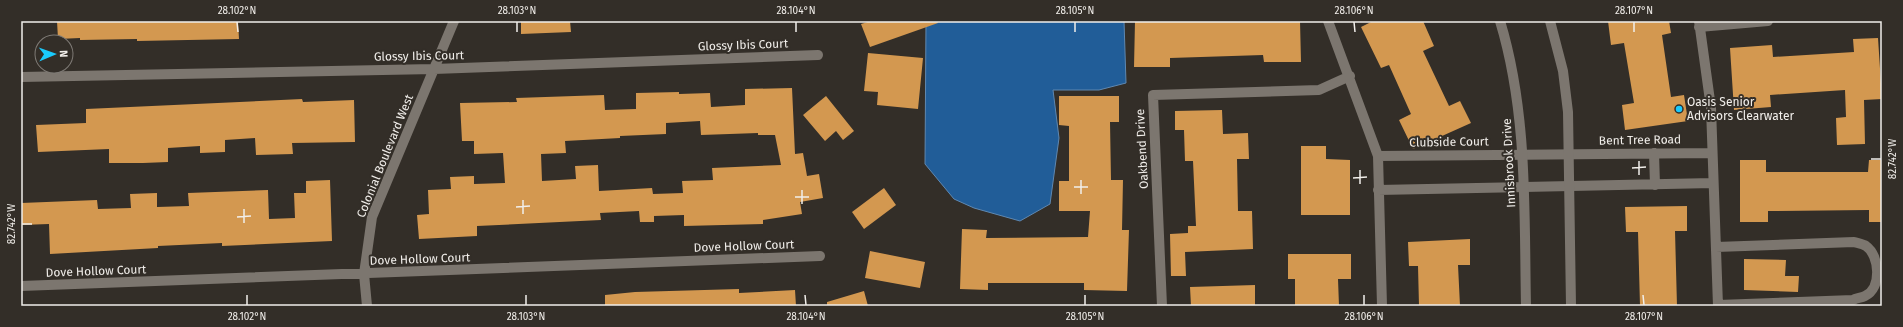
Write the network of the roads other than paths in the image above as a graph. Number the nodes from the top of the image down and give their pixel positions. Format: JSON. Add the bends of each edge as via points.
{"nodes":[{"id":1,"x":454,"y":21,"type":"edge"},
{"id":2,"x":1328,"y":21,"type":"edge"},
{"id":3,"x":1500,"y":21,"type":"edge"},
{"id":4,"x":1550,"y":21,"type":"edge"},
{"id":5,"x":1768,"y":21,"type":"edge"},
{"id":6,"x":1699,"y":24,"type":"edge"},
{"id":7,"x":818,"y":55,"type":"dead end"},
{"id":8,"x":434,"y":70,"type":"junction"},
{"id":9,"x":1350,"y":76,"type":"junction"},
{"id":10,"x":21,"y":77,"type":"edge"},
{"id":11,"x":1654,"y":153,"type":"junction"},
{"id":12,"x":1712,"y":153,"type":"junction"},
{"id":13,"x":1523,"y":154,"type":"junction"},
{"id":14,"x":1569,"y":154,"type":"junction"},
{"id":15,"x":1378,"y":156,"type":"junction"},
{"id":16,"x":1713,"y":183,"type":"junction"},
{"id":17,"x":1655,"y":185,"type":"junction"},
{"id":18,"x":1569,"y":187,"type":"junction"},
{"id":19,"x":1524,"y":188,"type":"junction"},
{"id":20,"x":1378,"y":190,"type":"junction"},
{"id":21,"x":1716,"y":247,"type":"junction"},
{"id":22,"x":820,"y":256,"type":"dead end"},
{"id":23,"x":364,"y":274,"type":"junction"},
{"id":24,"x":21,"y":286,"type":"edge"},
{"id":25,"x":366,"y":306,"type":"edge"},
{"id":26,"x":1162,"y":306,"type":"edge"},
{"id":27,"x":1382,"y":306,"type":"edge"},
{"id":28,"x":1526,"y":306,"type":"edge"},
{"id":29,"x":1571,"y":306,"type":"edge"},
{"id":30,"x":1718,"y":306,"type":"edge"}],
"edges":[{"from":1,"to":8,"type":"street","name":"Colonial Boulevard West"},
{"from":2,"to":9,"type":"street"},
{"from":3,"to":13,"type":"street","name":"Innisbrook Drive","via":[[1510,52],[1517,92]]},
{"from":4,"to":14,"type":"street","via":[[1563,71],[1568,112]]},
{"from":5,"to":6,"type":"street"},
{"from":6,"to":12,"type":"street","via":[[1711,108]]},
{"from":7,"to":8,"type":"street","name":"Glossy Ibis Court"},
{"from":8,"to":10,"type":"street","name":"Glossy Ibis Court"},
{"from":8,"to":23,"type":"street","name":"Colonial Boulevard West","via":[[372,217]]},
{"from":9,"to":15,"type":"street"},
{"from":9,"to":26,"type":"street","name":"Oakbend Drive","via":[[1319,90],[1153,95]]},
{"from":11,"to":12,"type":"street","name":"Bent Tree Road"},
{"from":11,"to":14,"type":"street","name":"Bent Tree Road"},
{"from":11,"to":17,"type":"street"},
{"from":12,"to":16,"type":"street"},
{"from":13,"to":14,"type":"street","name":"Clubside Court"},
{"from":13,"to":15,"type":"street","name":"Clubside Court"},
{"from":13,"to":19,"type":"street","name":"Innisbrook Drive"},
{"from":14,"to":18,"type":"street"},
{"from":15,"to":20,"type":"street"},
{"from":16,"to":17,"type":"street"},
{"from":16,"to":21,"type":"street"},
{"from":17,"to":18,"type":"street"},
{"from":18,"to":19,"type":"street"},
{"from":18,"to":29,"type":"street"},
{"from":19,"to":20,"type":"street"},
{"from":19,"to":28,"type":"street","name":"Innisbrook Drive"},
{"from":20,"to":27,"type":"street"},
{"from":21,"to":30,"type":"street"},
{"from":21,"to":30,"type":"street","via":[[1854,242],[1866,246],[1876,259],[1878,272],[1874,287],[1866,296],[1853,300]]},
{"from":22,"to":23,"type":"street","name":"Dove Hollow Court"},
{"from":23,"to":24,"type":"street","name":"Dove Hollow Court"},
{"from":23,"to":25,"type":"street","name":"Colonial Boulevard West"}]}
